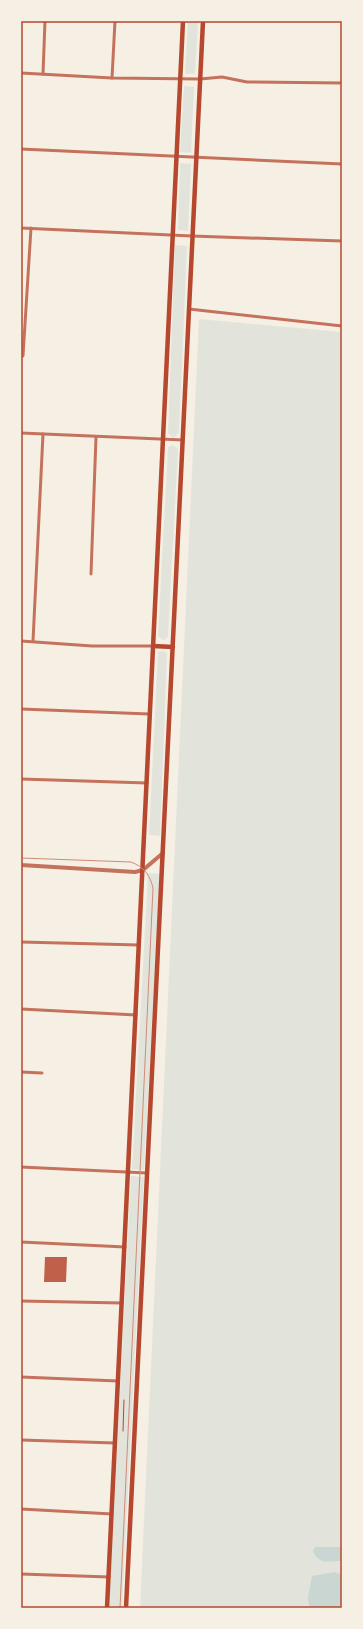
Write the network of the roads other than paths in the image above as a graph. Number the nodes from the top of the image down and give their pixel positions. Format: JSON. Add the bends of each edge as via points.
{"nodes":[{"id":1,"x":45,"y":21,"type":"edge"},
{"id":2,"x":115,"y":21,"type":"edge"},
{"id":3,"x":183,"y":21,"type":"edge"},
{"id":4,"x":203,"y":21,"type":"edge"},
{"id":5,"x":21,"y":72,"type":"edge"},
{"id":6,"x":43,"y":74,"type":"junction"},
{"id":7,"x":112,"y":78,"type":"junction"},
{"id":8,"x":180,"y":78,"type":"junction"},
{"id":9,"x":200,"y":79,"type":"junction"},
{"id":10,"x":342,"y":83,"type":"edge"},
{"id":11,"x":21,"y":149,"type":"edge"},
{"id":12,"x":177,"y":155,"type":"junction"},
{"id":13,"x":196,"y":156,"type":"junction"},
{"id":14,"x":342,"y":164,"type":"edge"},
{"id":15,"x":21,"y":228,"type":"edge"},
{"id":16,"x":31,"y":228,"type":"junction"},
{"id":17,"x":173,"y":235,"type":"junction"},
{"id":18,"x":192,"y":236,"type":"junction"},
{"id":19,"x":342,"y":241,"type":"edge"},
{"id":20,"x":189,"y":309,"type":"junction"},
{"id":21,"x":342,"y":326,"type":"edge"},
{"id":22,"x":21,"y":356,"type":"edge"},
{"id":23,"x":21,"y":433,"type":"edge"},
{"id":24,"x":43,"y":434,"type":"junction"},
{"id":25,"x":96,"y":437,"type":"junction"},
{"id":26,"x":164,"y":440,"type":"junction"},
{"id":27,"x":183,"y":440,"type":"junction"},
{"id":28,"x":91,"y":574,"type":"dead end"},
{"id":29,"x":21,"y":641,"type":"edge"},
{"id":30,"x":33,"y":641,"type":"junction"},
{"id":31,"x":153,"y":646,"type":"junction"},
{"id":32,"x":172,"y":647,"type":"junction"},
{"id":33,"x":21,"y":709,"type":"edge"},
{"id":34,"x":149,"y":714,"type":"junction"},
{"id":35,"x":21,"y":779,"type":"edge"},
{"id":36,"x":147,"y":783,"type":"junction"},
{"id":37,"x":163,"y":853,"type":"junction"},
{"id":38,"x":21,"y":865,"type":"edge"},
{"id":39,"x":143,"y":870,"type":"junction"},
{"id":40,"x":21,"y":942,"type":"edge"},
{"id":41,"x":139,"y":946,"type":"junction"},
{"id":42,"x":21,"y":1009,"type":"edge"},
{"id":43,"x":136,"y":1015,"type":"junction"},
{"id":44,"x":21,"y":1072,"type":"edge"},
{"id":45,"x":42,"y":1073,"type":"dead end"},
{"id":46,"x":21,"y":1167,"type":"edge"},
{"id":47,"x":128,"y":1172,"type":"junction"},
{"id":48,"x":147,"y":1173,"type":"junction"},
{"id":49,"x":21,"y":1242,"type":"edge"},
{"id":50,"x":125,"y":1247,"type":"junction"},
{"id":51,"x":21,"y":1301,"type":"edge"},
{"id":52,"x":122,"y":1303,"type":"junction"},
{"id":53,"x":21,"y":1377,"type":"edge"},
{"id":54,"x":118,"y":1381,"type":"junction"},
{"id":55,"x":21,"y":1440,"type":"edge"},
{"id":56,"x":115,"y":1443,"type":"junction"},
{"id":57,"x":21,"y":1509,"type":"edge"},
{"id":58,"x":112,"y":1514,"type":"junction"},
{"id":59,"x":21,"y":1574,"type":"edge"},
{"id":60,"x":109,"y":1577,"type":"junction"},
{"id":61,"x":107,"y":1608,"type":"edge"},
{"id":62,"x":126,"y":1608,"type":"edge"}],
"edges":[{"from":1,"to":6,"type":"street"},
{"from":2,"to":7,"type":"street"},
{"from":3,"to":8,"type":"main road"},
{"from":4,"to":9,"type":"main road"},
{"from":5,"to":6,"type":"street"},
{"from":6,"to":7,"type":"street"},
{"from":7,"to":8,"type":"street"},
{"from":8,"to":9,"type":"street"},
{"from":8,"to":12,"type":"main road"},
{"from":9,"to":10,"type":"street","via":[[222,77],[247,82]]},
{"from":9,"to":13,"type":"main road"},
{"from":11,"to":12,"type":"street"},
{"from":12,"to":13,"type":"street"},
{"from":12,"to":17,"type":"main road"},
{"from":13,"to":14,"type":"street"},
{"from":13,"to":18,"type":"main road"},
{"from":15,"to":16,"type":"street"},
{"from":16,"to":17,"type":"street"},
{"from":16,"to":22,"type":"street","via":[[24,356]]},
{"from":17,"to":18,"type":"street"},
{"from":17,"to":26,"type":"main road"},
{"from":18,"to":19,"type":"street"},
{"from":18,"to":20,"type":"main road"},
{"from":20,"to":21,"type":"street"},
{"from":20,"to":27,"type":"main road"},
{"from":23,"to":24,"type":"street"},
{"from":24,"to":25,"type":"street"},
{"from":24,"to":30,"type":"street"},
{"from":25,"to":26,"type":"street"},
{"from":25,"to":28,"type":"street"},
{"from":26,"to":27,"type":"street"},
{"from":26,"to":31,"type":"main road"},
{"from":27,"to":32,"type":"main road"},
{"from":29,"to":30,"type":"street"},
{"from":30,"to":31,"type":"street","via":[[92,646]]},
{"from":31,"to":32,"type":"main road"},
{"from":31,"to":34,"type":"main road"},
{"from":32,"to":37,"type":"main road"},
{"from":33,"to":34,"type":"street"},
{"from":34,"to":36,"type":"main road"},
{"from":35,"to":36,"type":"street"},
{"from":36,"to":39,"type":"main road"},
{"from":37,"to":39,"type":"street"},
{"from":37,"to":48,"type":"main road"},
{"from":38,"to":39,"type":"street","via":[[135,872]]},
{"from":39,"to":41,"type":"main road"},
{"from":40,"to":41,"type":"street"},
{"from":41,"to":43,"type":"main road"},
{"from":42,"to":43,"type":"street"},
{"from":43,"to":47,"type":"main road"},
{"from":44,"to":45,"type":"street"},
{"from":46,"to":47,"type":"street"},
{"from":47,"to":48,"type":"street"},
{"from":47,"to":50,"type":"main road"},
{"from":48,"to":62,"type":"main road"},
{"from":49,"to":50,"type":"street"},
{"from":50,"to":52,"type":"main road"},
{"from":51,"to":52,"type":"street"},
{"from":52,"to":54,"type":"main road"},
{"from":53,"to":54,"type":"street"},
{"from":54,"to":56,"type":"main road"},
{"from":55,"to":56,"type":"street"},
{"from":56,"to":58,"type":"main road"},
{"from":57,"to":58,"type":"street"},
{"from":58,"to":60,"type":"main road"},
{"from":59,"to":60,"type":"street"},
{"from":60,"to":61,"type":"main road"}]}
